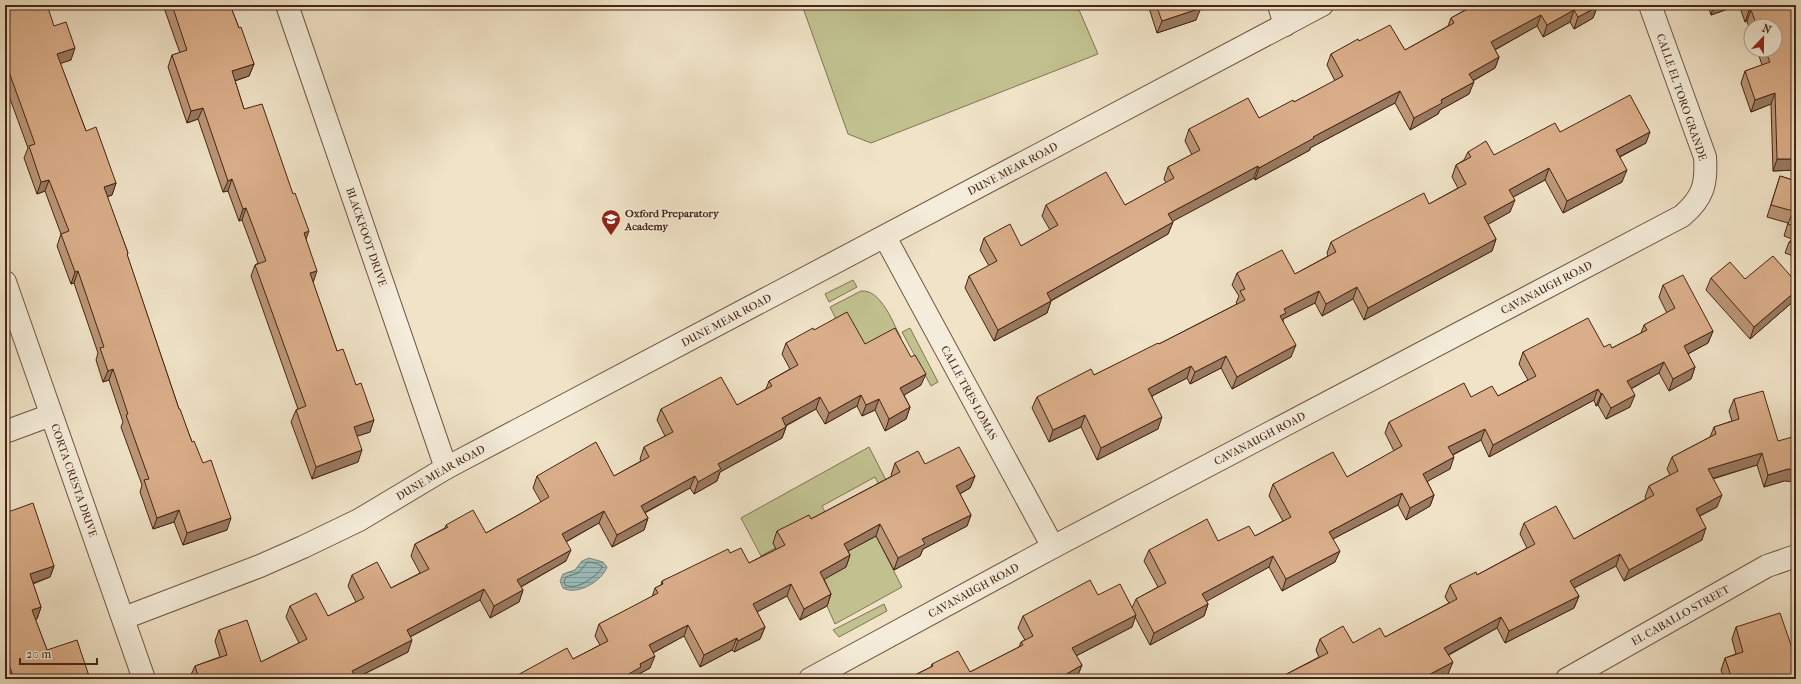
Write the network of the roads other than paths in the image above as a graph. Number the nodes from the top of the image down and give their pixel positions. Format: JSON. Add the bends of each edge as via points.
{"nodes":[{"id":1,"x":287,"y":5,"type":"edge"},
{"id":2,"x":1322,"y":5,"type":"edge"},
{"id":3,"x":1650,"y":5,"type":"edge"},
{"id":4,"x":1282,"y":15,"type":"edge"},
{"id":5,"x":1703,"y":191,"type":"joint"},
{"id":6,"x":885,"y":237,"type":"junction"},
{"id":7,"x":5,"y":282,"type":"edge"},
{"id":8,"x":51,"y":415,"type":"junction"},
{"id":9,"x":5,"y":432,"type":"edge"},
{"id":10,"x":446,"y":468,"type":"junction"},
{"id":11,"x":1053,"y":547,"type":"junction"},
{"id":12,"x":1796,"y":556,"type":"edge"},
{"id":13,"x":124,"y":618,"type":"junction"},
{"id":14,"x":144,"y":679,"type":"edge"},
{"id":15,"x":810,"y":679,"type":"edge"},
{"id":16,"x":1567,"y":679,"type":"edge"}],
"edges":[{"from":1,"to":10,"type":"street","name":"BLACKFOOT DRIVE"},
{"from":2,"to":4,"type":"street","name":"DUNE MEAR ROAD"},
{"from":3,"to":5,"type":"street","name":"CALLE EL TORO GRANDE","via":[[1705,157]]},
{"from":4,"to":6,"type":"street","name":"DUNE MEAR ROAD"},
{"from":5,"to":11,"type":"street","name":"CAVANAUGH ROAD","via":[[1694,206],[1682,216]]},
{"from":6,"to":10,"type":"street","name":"DUNE MEAR ROAD"},
{"from":6,"to":11,"type":"street","name":"CALLE TRES LOMAS"},
{"from":7,"to":8,"type":"street","name":"CORTA CRESTA DRIVE"},
{"from":8,"to":9,"type":"street"},
{"from":8,"to":13,"type":"street","name":"CORTA CRESTA DRIVE"},
{"from":10,"to":13,"type":"street","name":"DUNE MEAR ROAD","via":[[359,520],[303,547]]},
{"from":11,"to":15,"type":"street","name":"CAVANAUGH ROAD"},
{"from":12,"to":16,"type":"street","name":"EL CABALLO STREET","via":[[1767,566]]},
{"from":13,"to":14,"type":"street","name":"CORTA CRESTA DRIVE"}]}
